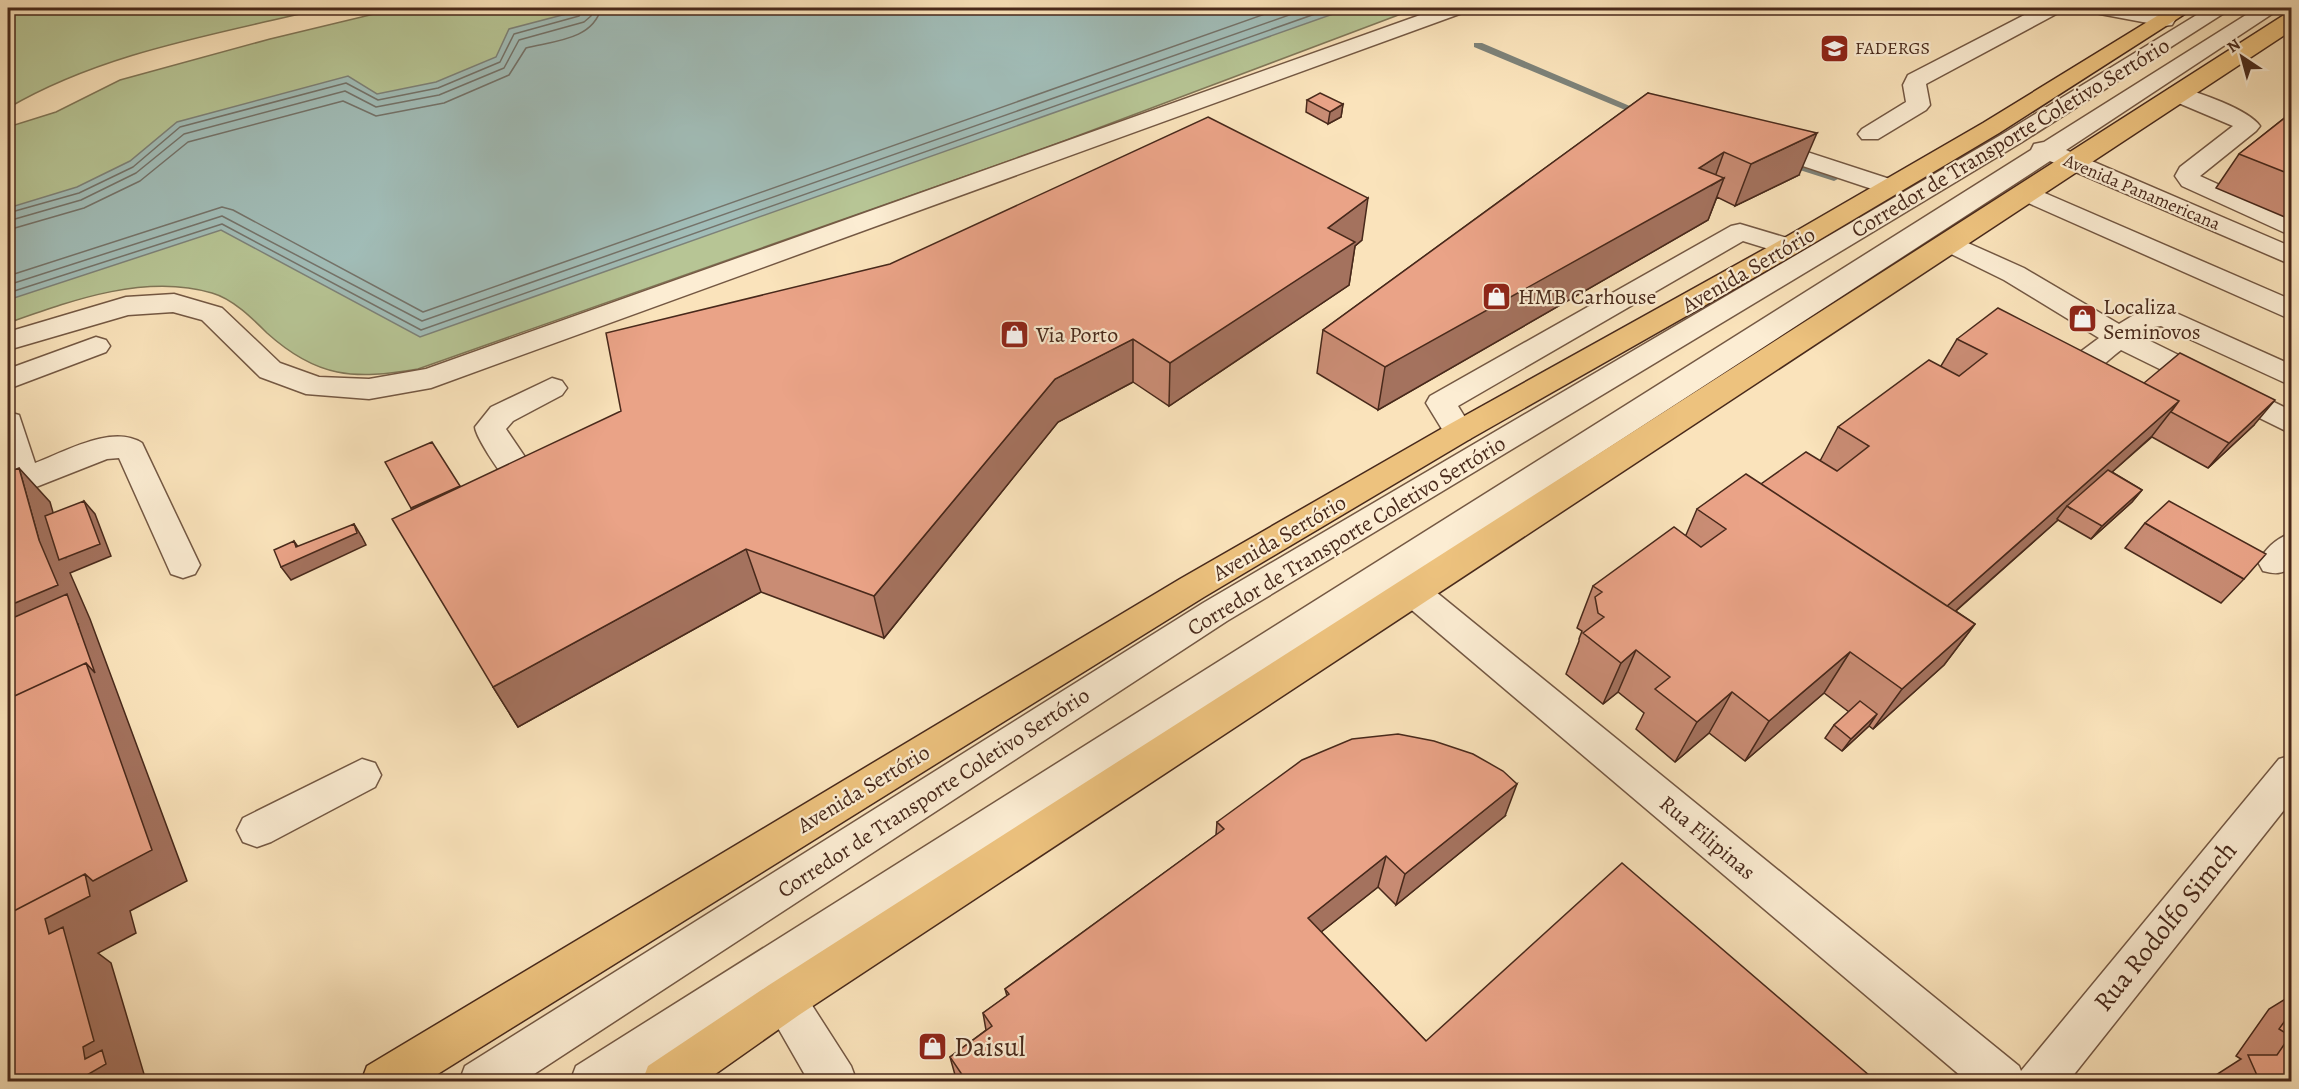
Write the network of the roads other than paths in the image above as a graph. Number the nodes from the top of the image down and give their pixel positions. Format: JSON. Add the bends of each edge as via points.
{"nodes":[{"id":1,"x":1458,"y":8,"type":"edge"},
{"id":2,"x":2053,"y":8,"type":"edge"},
{"id":3,"x":2100,"y":8,"type":"edge"},
{"id":4,"x":2184,"y":8,"type":"edge"},
{"id":5,"x":2222,"y":8,"type":"edge"},
{"id":6,"x":2271,"y":8,"type":"edge"},
{"id":7,"x":2164,"y":20,"type":"junction"},
{"id":8,"x":2292,"y":21,"type":"edge"},
{"id":9,"x":2177,"y":94,"type":"junction"},
{"id":10,"x":2002,"y":132,"type":"junction"},
{"id":11,"x":1870,"y":134,"type":"dead end"},
{"id":12,"x":1743,"y":138,"type":"edge"},
{"id":13,"x":2060,"y":157,"type":"junction"},
{"id":14,"x":1890,"y":187,"type":"junction"},
{"id":15,"x":2026,"y":193,"type":"junction"},
{"id":16,"x":2292,"y":228,"type":"edge"},
{"id":17,"x":1950,"y":243,"type":"junction"},
{"id":18,"x":2287,"y":248,"type":"edge"},
{"id":19,"x":2292,"y":311,"type":"edge"},
{"id":20,"x":2119,"y":337,"type":"junction"},
{"id":21,"x":8,"y":340,"type":"edge"},
{"id":22,"x":96,"y":346,"type":"dead end"},
{"id":23,"x":2292,"y":377,"type":"edge"},
{"id":24,"x":8,"y":379,"type":"edge"},
{"id":25,"x":2061,"y":380,"type":"edge"},
{"id":26,"x":552,"y":388,"type":"dead end"},
{"id":27,"x":8,"y":422,"type":"edge"},
{"id":28,"x":2292,"y":424,"type":"edge"},
{"id":29,"x":524,"y":479,"type":"edge"},
{"id":30,"x":16,"y":483,"type":"edge"},
{"id":31,"x":183,"y":565,"type":"dead end"},
{"id":32,"x":1413,"y":592,"type":"junction"},
{"id":33,"x":2292,"y":771,"type":"edge"},
{"id":34,"x":362,"y":775,"type":"dead end"},
{"id":35,"x":256,"y":830,"type":"dead end"},
{"id":36,"x":784,"y":1000,"type":"junction"},
{"id":37,"x":383,"y":1082,"type":"edge"},
{"id":38,"x":481,"y":1082,"type":"edge"},
{"id":39,"x":592,"y":1082,"type":"edge"},
{"id":40,"x":664,"y":1082,"type":"edge"},
{"id":41,"x":835,"y":1082,"type":"edge"},
{"id":42,"x":2003,"y":1082,"type":"edge"},
{"id":43,"x":2039,"y":1082,"type":"edge"}],
"edges":[{"from":1,"to":21,"type":"street","via":[[431,378],[369,389],[316,387],[270,370],[212,314],[174,303],[126,306]]},
{"from":2,"to":11,"type":"street","via":[[1916,80],[1918,105]]},
{"from":3,"to":7,"type":"street"},
{"from":4,"to":7,"type":"main road","name":"Avenida Sertório"},
{"from":5,"to":10,"type":"street","name":"Corredor de Transporte Coletivo Sertório"},
{"from":6,"to":13,"type":"street","name":"Corredor de Transporte Coletivo Sertório"},
{"from":7,"to":10,"type":"main road","name":"Avenida Sertório"},
{"from":8,"to":9,"type":"main road"},
{"from":9,"to":13,"type":"main road"},
{"from":9,"to":16,"type":"street","via":[[2248,126],[2189,172],[2191,181]]},
{"from":10,"to":13,"type":"street","name":"Avenida Panamericana"},
{"from":10,"to":14,"type":"main road","name":"Avenida Sertório"},
{"from":10,"to":38,"type":"street","name":"Corredor de Transporte Coletivo Sertório","via":[[1215,612]]},
{"from":12,"to":14,"type":"street"},
{"from":13,"to":15,"type":"main road"},
{"from":13,"to":18,"type":"street","name":"Avenida Panamericana"},
{"from":13,"to":39,"type":"street","name":"Corredor de Transporte Coletivo Sertório"},
{"from":14,"to":37,"type":"main road","name":"Avenida Sertório","via":[[1459,432],[1162,607]]},
{"from":15,"to":17,"type":"main road"},
{"from":15,"to":19,"type":"street"},
{"from":17,"to":20,"type":"street","via":[[2014,274]]},
{"from":17,"to":32,"type":"main road"},
{"from":20,"to":23,"type":"street","via":[[2147,318],[2165,317]]},
{"from":20,"to":25,"type":"street"},
{"from":20,"to":28,"type":"street"},
{"from":22,"to":24,"type":"street"},
{"from":26,"to":29,"type":"street","via":[[502,414],[490,427]]},
{"from":27,"to":30,"type":"street"},
{"from":30,"to":31,"type":"street","via":[[103,449],[125,447],[131,451]]},
{"from":32,"to":36,"type":"main road"},
{"from":32,"to":42,"type":"street","name":"Rua Filipinas"},
{"from":33,"to":43,"type":"street","name":"Rua Rodolfo Simch"},
{"from":34,"to":35,"type":"street"},
{"from":36,"to":40,"type":"main road"},
{"from":36,"to":41,"type":"street"}]}
